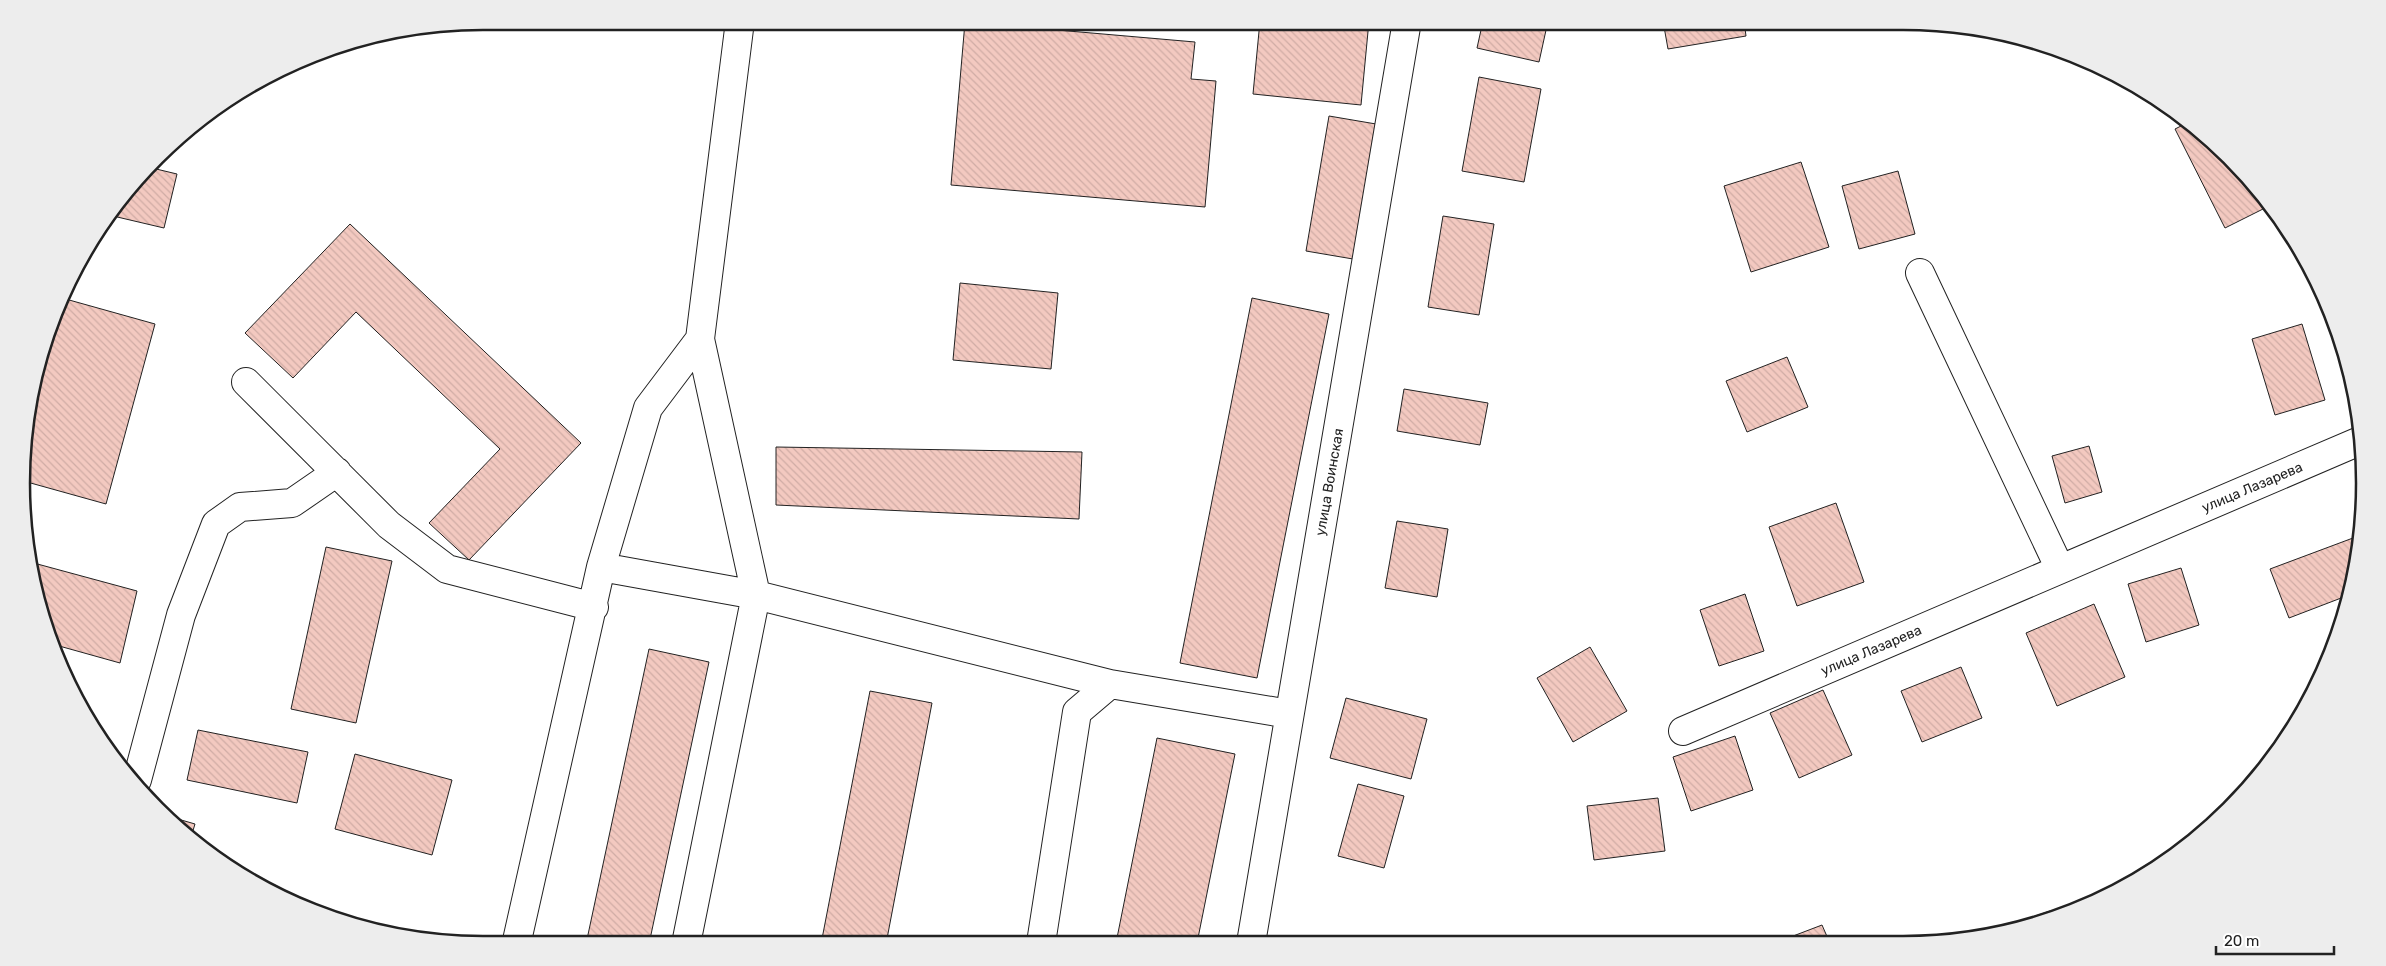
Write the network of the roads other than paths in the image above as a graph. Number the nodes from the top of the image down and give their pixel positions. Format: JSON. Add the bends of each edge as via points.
{"nodes":[{"id":1,"x":739,"y":30,"type":"edge"},
{"id":2,"x":1405,"y":30,"type":"edge"},
{"id":3,"x":1920,"y":273,"type":"dead end"},
{"id":4,"x":700,"y":339,"type":"junction"},
{"id":5,"x":246,"y":382,"type":"dead end"},
{"id":6,"x":2354,"y":443,"type":"edge"},
{"id":7,"x":337,"y":472,"type":"junction"},
{"id":8,"x":601,"y":567,"type":"junction"},
{"id":9,"x":2060,"y":569,"type":"junction"},
{"id":10,"x":756,"y":594,"type":"junction"},
{"id":11,"x":594,"y":607,"type":"junction"},
{"id":12,"x":1110,"y":684,"type":"junction"},
{"id":13,"x":1289,"y":714,"type":"junction"},
{"id":14,"x":1683,"y":731,"type":"dead end"},
{"id":15,"x":138,"y":777,"type":"edge"},
{"id":16,"x":518,"y":936,"type":"edge"},
{"id":17,"x":688,"y":936,"type":"edge"},
{"id":18,"x":1042,"y":936,"type":"edge"},
{"id":19,"x":1252,"y":936,"type":"edge"}],
"edges":[{"from":1,"to":4,"type":"street"},
{"from":2,"to":13,"type":"street","name":"улица Воинская"},
{"from":3,"to":9,"type":"street"},
{"from":4,"to":8,"type":"street","via":[[648,408]]},
{"from":4,"to":10,"type":"street"},
{"from":5,"to":7,"type":"street"},
{"from":6,"to":9,"type":"street","name":"улица Лазарева"},
{"from":7,"to":11,"type":"street","via":[[389,525],[447,569]]},
{"from":7,"to":15,"type":"street","via":[[292,504],[240,507],[216,524],[181,615]]},
{"from":8,"to":10,"type":"street"},
{"from":8,"to":11,"type":"street"},
{"from":9,"to":14,"type":"street","name":"улица Лазарева"},
{"from":10,"to":12,"type":"street"},
{"from":10,"to":17,"type":"street"},
{"from":11,"to":16,"type":"street"},
{"from":12,"to":13,"type":"street"},
{"from":12,"to":18,"type":"street","via":[[1076,712]]},
{"from":13,"to":19,"type":"street","name":"улица Воинская"}]}
